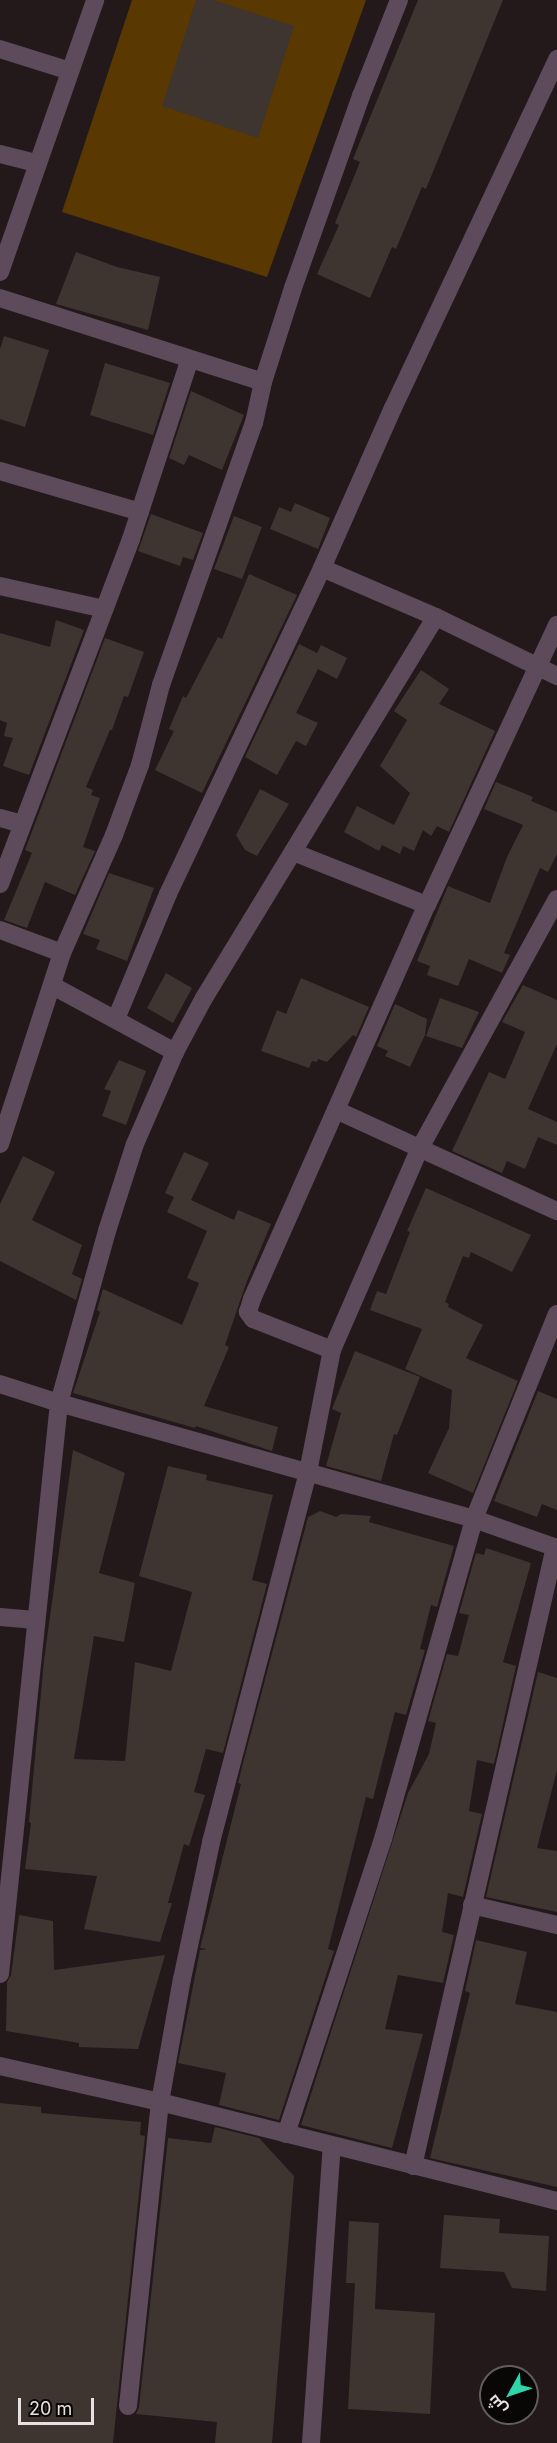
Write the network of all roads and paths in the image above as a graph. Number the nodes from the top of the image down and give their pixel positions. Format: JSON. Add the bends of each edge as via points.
{"nodes":[{"id":1,"x":95,"y":0,"type":"edge"},
{"id":2,"x":399,"y":0,"type":"edge"},
{"id":3,"x":0,"y":49,"type":"edge"},
{"id":4,"x":557,"y":59,"type":"edge"},
{"id":5,"x":70,"y":71,"type":"junction"},
{"id":6,"x":0,"y":154,"type":"edge"},
{"id":7,"x":36,"y":163,"type":"junction"},
{"id":8,"x":0,"y":272,"type":"edge"},
{"id":9,"x":0,"y":298,"type":"edge"},
{"id":10,"x":190,"y":359,"type":"junction"},
{"id":11,"x":263,"y":382,"type":"junction"},
{"id":12,"x":0,"y":471,"type":"edge"},
{"id":13,"x":140,"y":512,"type":"junction"},
{"id":14,"x":322,"y":568,"type":"junction"},
{"id":15,"x":0,"y":586,"type":"edge"},
{"id":16,"x":105,"y":609,"type":"junction"},
{"id":17,"x":436,"y":617,"type":"junction"},
{"id":18,"x":557,"y":625,"type":"edge"},
{"id":19,"x":538,"y":668,"type":"junction"},
{"id":20,"x":557,"y":676,"type":"edge"},
{"id":21,"x":0,"y":818,"type":"edge"},
{"id":22,"x":22,"y":824,"type":"junction"},
{"id":23,"x":293,"y":852,"type":"junction"},
{"id":24,"x":0,"y":884,"type":"edge"},
{"id":25,"x":557,"y":899,"type":"edge"},
{"id":26,"x":427,"y":905,"type":"junction"},
{"id":27,"x":0,"y":930,"type":"edge"},
{"id":28,"x":62,"y":953,"type":"junction"},
{"id":29,"x":53,"y":986,"type":"junction"},
{"id":30,"x":116,"y":1019,"type":"junction"},
{"id":31,"x":175,"y":1052,"type":"junction"},
{"id":32,"x":336,"y":1110,"type":"junction"},
{"id":33,"x":0,"y":1143,"type":"edge"},
{"id":34,"x":420,"y":1148,"type":"junction"},
{"id":35,"x":557,"y":1211,"type":"edge"},
{"id":36,"x":557,"y":1314,"type":"edge"},
{"id":37,"x":332,"y":1350,"type":"junction"},
{"id":38,"x":0,"y":1384,"type":"edge"},
{"id":39,"x":59,"y":1403,"type":"junction"},
{"id":40,"x":308,"y":1472,"type":"junction"},
{"id":41,"x":474,"y":1518,"type":"junction"},
{"id":42,"x":556,"y":1547,"type":"edge"},
{"id":43,"x":0,"y":1617,"type":"edge"},
{"id":44,"x":35,"y":1620,"type":"junction"},
{"id":45,"x":472,"y":1905,"type":"junction"},
{"id":46,"x":557,"y":1925,"type":"edge"},
{"id":47,"x":0,"y":1974,"type":"edge"},
{"id":48,"x":0,"y":2066,"type":"edge"},
{"id":49,"x":160,"y":2102,"type":"junction"},
{"id":50,"x":286,"y":2133,"type":"junction"},
{"id":51,"x":332,"y":2146,"type":"junction"},
{"id":52,"x":413,"y":2166,"type":"junction"},
{"id":53,"x":557,"y":2201,"type":"edge"},
{"id":54,"x":128,"y":2406,"type":"dead end"},
{"id":55,"x":311,"y":2443,"type":"edge"}],
"edges":[{"from":1,"to":5,"type":"street"},
{"from":2,"to":11,"type":"street","via":[[325,195]]},
{"from":3,"to":5,"type":"street"},
{"from":4,"to":14,"type":"street"},
{"from":5,"to":7,"type":"street"},
{"from":6,"to":7,"type":"street"},
{"from":7,"to":8,"type":"street"},
{"from":9,"to":10,"type":"street"},
{"from":10,"to":11,"type":"street"},
{"from":10,"to":13,"type":"street"},
{"from":11,"to":28,"type":"street","via":[[247,445],[161,685],[140,765]]},
{"from":12,"to":13,"type":"street"},
{"from":13,"to":16,"type":"street"},
{"from":14,"to":17,"type":"street"},
{"from":14,"to":30,"type":"street","via":[[168,894]]},
{"from":15,"to":16,"type":"street"},
{"from":16,"to":22,"type":"street"},
{"from":17,"to":19,"type":"street"},
{"from":17,"to":23,"type":"street"},
{"from":18,"to":19,"type":"street"},
{"from":19,"to":20,"type":"street"},
{"from":19,"to":26,"type":"street"},
{"from":21,"to":22,"type":"street"},
{"from":22,"to":24,"type":"street"},
{"from":23,"to":26,"type":"street"},
{"from":23,"to":31,"type":"street"},
{"from":25,"to":34,"type":"street"},
{"from":26,"to":32,"type":"street"},
{"from":27,"to":28,"type":"street"},
{"from":28,"to":29,"type":"street"},
{"from":29,"to":30,"type":"street"},
{"from":29,"to":33,"type":"street"},
{"from":30,"to":31,"type":"street"},
{"from":31,"to":39,"type":"street","via":[[128,1166]]},
{"from":32,"to":34,"type":"street"},
{"from":32,"to":37,"type":"street","via":[[248,1312],[253,1319]]},
{"from":34,"to":35,"type":"street"},
{"from":34,"to":37,"type":"street"},
{"from":36,"to":41,"type":"street"},
{"from":37,"to":40,"type":"street"},
{"from":38,"to":39,"type":"street"},
{"from":39,"to":40,"type":"street"},
{"from":39,"to":44,"type":"street"},
{"from":40,"to":41,"type":"street"},
{"from":40,"to":49,"type":"street","via":[[211,1842]]},
{"from":41,"to":42,"type":"street"},
{"from":41,"to":50,"type":"street","via":[[383,1839]]},
{"from":42,"to":45,"type":"street"},
{"from":43,"to":44,"type":"street"},
{"from":44,"to":47,"type":"street"},
{"from":45,"to":46,"type":"street"},
{"from":45,"to":52,"type":"street"},
{"from":48,"to":49,"type":"street"},
{"from":49,"to":50,"type":"street"},
{"from":49,"to":54,"type":"street"},
{"from":50,"to":51,"type":"street"},
{"from":51,"to":52,"type":"street"},
{"from":51,"to":55,"type":"street"},
{"from":52,"to":53,"type":"street"}]}
